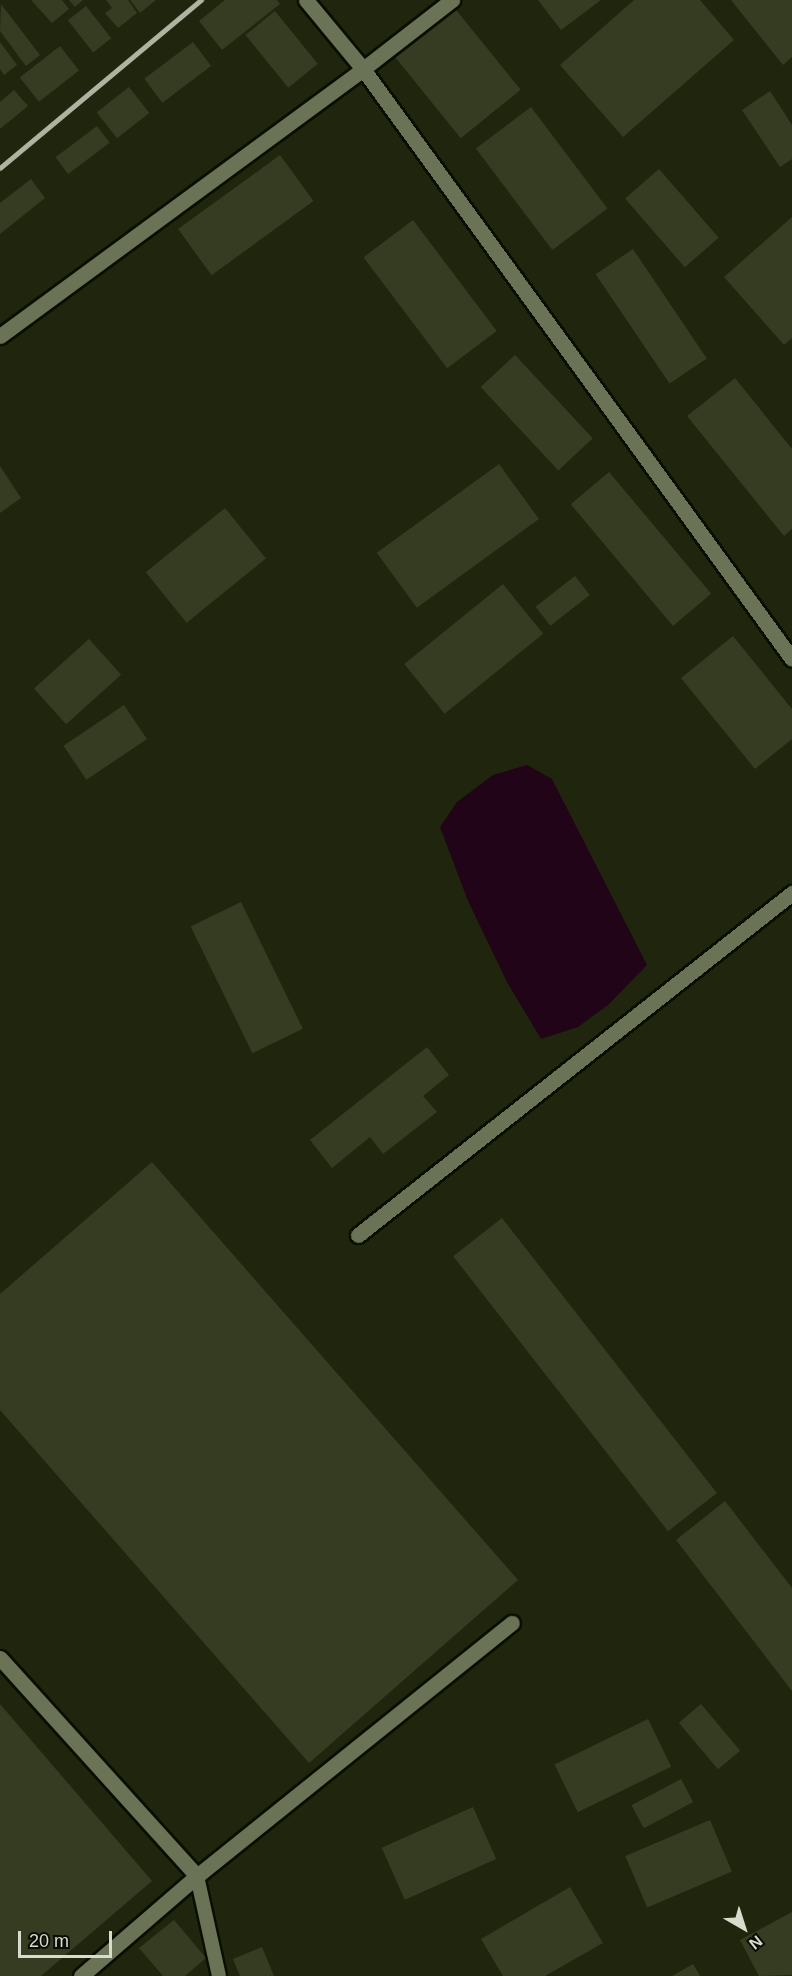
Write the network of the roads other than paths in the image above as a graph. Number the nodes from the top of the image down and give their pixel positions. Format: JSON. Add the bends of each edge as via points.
{"nodes":[{"id":1,"x":306,"y":0,"type":"edge"},
{"id":2,"x":452,"y":0,"type":"edge"},
{"id":3,"x":363,"y":69,"type":"junction"},
{"id":4,"x":0,"y":336,"type":"edge"},
{"id":5,"x":792,"y":659,"type":"edge"},
{"id":6,"x":792,"y":893,"type":"edge"},
{"id":7,"x":358,"y":1235,"type":"dead end"},
{"id":8,"x":512,"y":1623,"type":"dead end"},
{"id":9,"x":0,"y":1658,"type":"edge"},
{"id":10,"x":197,"y":1876,"type":"junction"},
{"id":11,"x":81,"y":1976,"type":"edge"},
{"id":12,"x":219,"y":1976,"type":"edge"}],
"edges":[{"from":1,"to":3,"type":"street"},
{"from":2,"to":3,"type":"street"},
{"from":3,"to":4,"type":"street"},
{"from":3,"to":5,"type":"street"},
{"from":6,"to":7,"type":"street"},
{"from":8,"to":10,"type":"street"},
{"from":9,"to":10,"type":"street"},
{"from":10,"to":11,"type":"street"},
{"from":10,"to":12,"type":"lane"}]}
